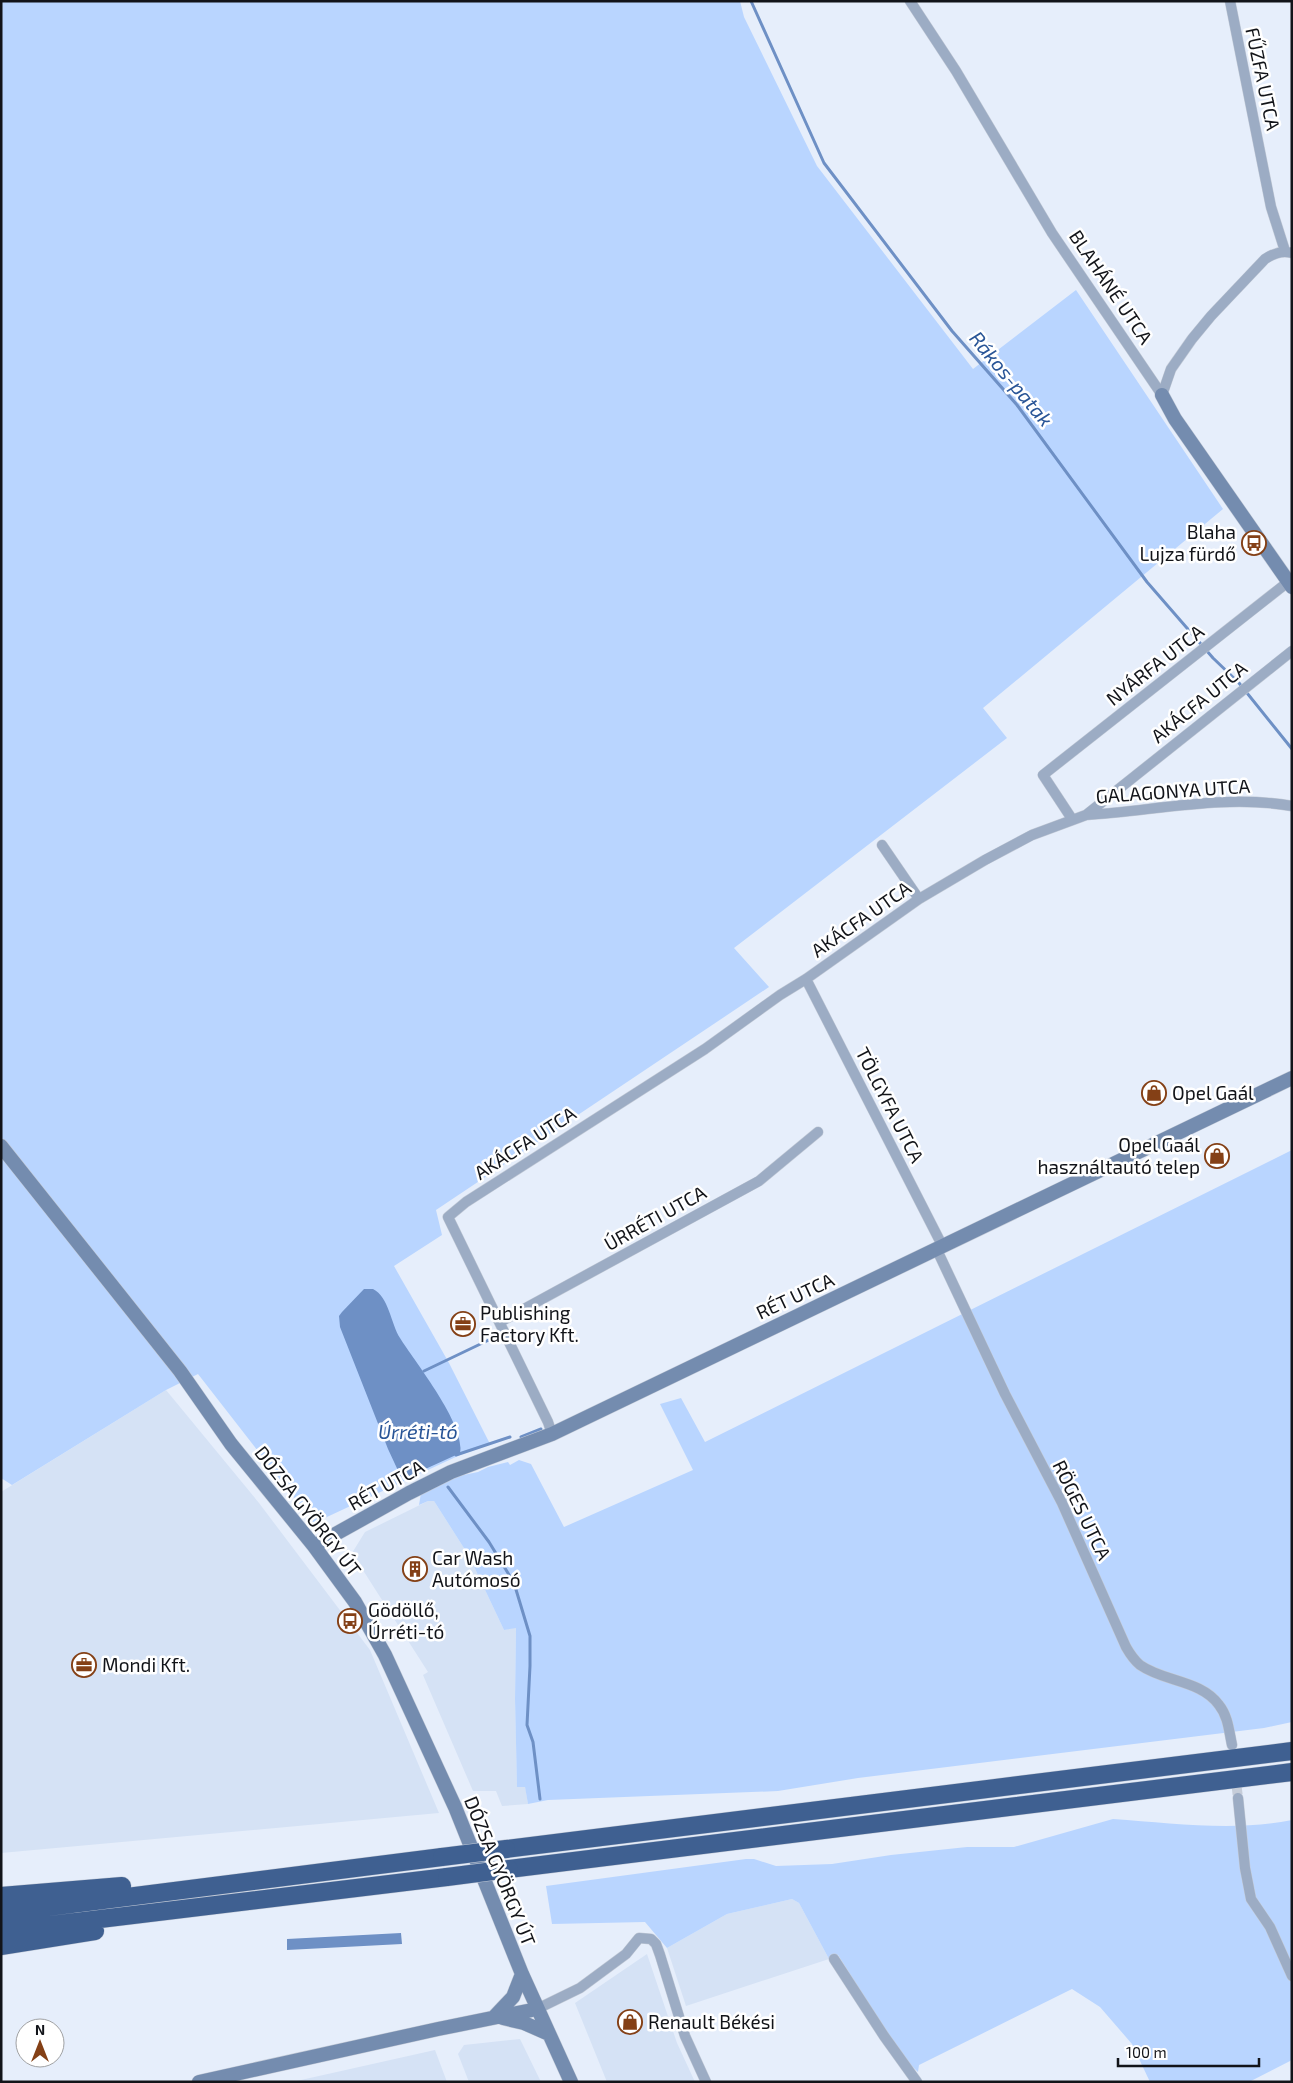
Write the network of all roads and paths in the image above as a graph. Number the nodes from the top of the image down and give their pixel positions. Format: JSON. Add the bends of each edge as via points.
{"nodes":[{"id":1,"x":910,"y":1,"type":"edge"},
{"id":2,"x":1230,"y":1,"type":"edge"},
{"id":3,"x":1288,"y":252,"type":"edge"},
{"id":4,"x":1162,"y":395,"type":"junction"},
{"id":5,"x":1290,"y":584,"type":"edge"},
{"id":6,"x":1292,"y":651,"type":"edge"},
{"id":7,"x":1292,"y":806,"type":"edge"},
{"id":8,"x":1086,"y":815,"type":"junction"},
{"id":9,"x":1072,"y":819,"type":"junction"},
{"id":10,"x":882,"y":845,"type":"dead end"},
{"id":11,"x":919,"y":899,"type":"junction"},
{"id":12,"x":806,"y":979,"type":"junction"},
{"id":13,"x":1292,"y":1078,"type":"edge"},
{"id":14,"x":818,"y":1132,"type":"dead end"},
{"id":15,"x":1,"y":1146,"type":"edge"},
{"id":16,"x":940,"y":1248,"type":"junction"},
{"id":17,"x":500,"y":1322,"type":"junction"},
{"id":18,"x":552,"y":1434,"type":"junction"},
{"id":19,"x":314,"y":1546,"type":"junction"},
{"id":20,"x":1232,"y":1745,"type":"tunnel mouth"},
{"id":21,"x":1292,"y":1751,"type":"edge"},
{"id":22,"x":1292,"y":1772,"type":"edge"},
{"id":23,"x":1238,"y":1798,"type":"tunnel mouth"},
{"id":24,"x":252,"y":1881,"type":"junction"},
{"id":25,"x":1,"y":1896,"type":"edge"},
{"id":26,"x":230,"y":1903,"type":"junction"},
{"id":27,"x":1,"y":1912,"type":"edge"},
{"id":28,"x":1,"y":1931,"type":"edge"},
{"id":29,"x":1,"y":1946,"type":"edge"},
{"id":30,"x":834,"y":1960,"type":"dead end"},
{"id":31,"x":522,"y":1974,"type":"junction"},
{"id":32,"x":1292,"y":1976,"type":"edge"},
{"id":33,"x":537,"y":2009,"type":"junction"},
{"id":34,"x":495,"y":2016,"type":"junction"},
{"id":35,"x":549,"y":2034,"type":"junction"},
{"id":36,"x":199,"y":2082,"type":"edge"},
{"id":37,"x":571,"y":2082,"type":"edge"},
{"id":38,"x":706,"y":2082,"type":"edge"},
{"id":39,"x":917,"y":2082,"type":"edge"}],
"edges":[{"from":1,"to":4,"type":"street","name":"BLAHÁNÉ UTCA","via":[[956,71],[1052,233]]},
{"from":2,"to":3,"type":"street","name":"FŰZFA UTCA","via":[[1270,207]]},
{"from":3,"to":4,"type":"street","via":[[1265,259],[1211,316],[1175,363]]},
{"from":4,"to":5,"type":"street","name":"BLAHÁNÉ UTCA","via":[[1175,419]]},
{"from":5,"to":9,"type":"street","name":"NYÁRFA UTCA","via":[[1042,775]]},
{"from":6,"to":8,"type":"street","name":"AKÁCFA UTCA"},
{"from":7,"to":8,"type":"street","name":"GALAGONYA UTCA","via":[[1215,802]]},
{"from":8,"to":9,"type":"street","name":"AKÁCFA UTCA"},
{"from":9,"to":11,"type":"street","name":"AKÁCFA UTCA","via":[[985,860]]},
{"from":10,"to":11,"type":"street"},
{"from":11,"to":12,"type":"street","name":"AKÁCFA UTCA"},
{"from":12,"to":16,"type":"street","name":"TÖLGYFA UTCA"},
{"from":12,"to":17,"type":"street","name":"AKÁCFA UTCA","via":[[448,1217]]},
{"from":13,"to":16,"type":"street","name":"RÉT UTCA"},
{"from":14,"to":17,"type":"street","name":"ÚRRÉTI UTCA","via":[[759,1181]]},
{"from":15,"to":19,"type":"street","name":"DÓZSA GYÖRGY ÚT","via":[[180,1371],[231,1444]]},
{"from":16,"to":18,"type":"street","name":"RÉT UTCA"},
{"from":16,"to":20,"type":"street","name":"RÖGES UTCA","via":[[1001,1386],[1062,1503],[1126,1647],[1134,1660],[1146,1669],[1198,1689],[1214,1699],[1226,1719]]},
{"from":17,"to":18,"type":"street"},
{"from":18,"to":19,"type":"street","name":"RÉT UTCA","via":[[451,1472]]},
{"from":19,"to":31,"type":"street","name":"DÓZSA GYÖRGY ÚT","via":[[355,1602],[385,1655],[455,1807]]},
{"from":21,"to":24,"type":"highway","bridge":true},
{"from":22,"to":26,"type":"highway","bridge":true},
{"from":23,"to":32,"type":"street","via":[[1245,1868],[1252,1899],[1270,1927]]},
{"from":24,"to":25,"type":"highway","via":[[151,1883]]},
{"from":24,"to":27,"type":"highway"},
{"from":26,"to":28,"type":"highway"},
{"from":26,"to":29,"type":"highway","via":[[173,1919]]},
{"from":30,"to":39,"type":"street"},
{"from":31,"to":33,"type":"street","name":"DÓZSA GYÖRGY ÚT"},
{"from":31,"to":34,"type":"street","via":[[513,1997]]},
{"from":33,"to":34,"type":"street"},
{"from":33,"to":35,"type":"street","name":"DÓZSA GYÖRGY ÚT"},
{"from":33,"to":38,"type":"street","via":[[580,1988],[626,1954],[640,1938],[651,1939],[660,1955],[685,2036]]},
{"from":34,"to":35,"type":"street","via":[[524,2023]]},
{"from":34,"to":36,"type":"street"},
{"from":35,"to":37,"type":"street","name":"DÓZSA GYÖRGY ÚT"}]}
